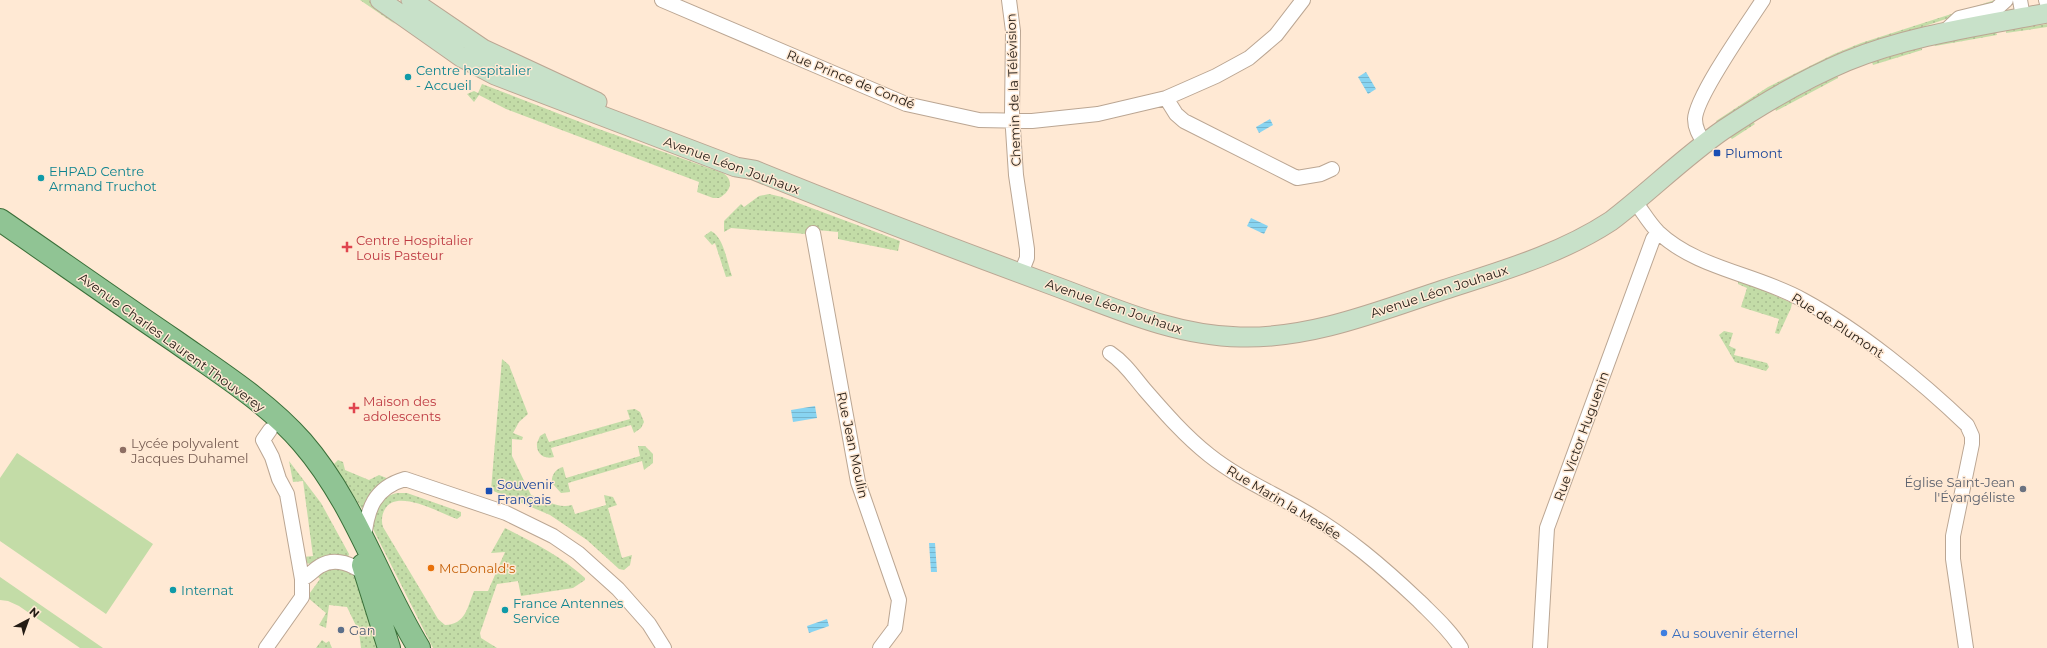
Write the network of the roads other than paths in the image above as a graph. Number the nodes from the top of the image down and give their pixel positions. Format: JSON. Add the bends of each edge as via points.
{"nodes":[{"id":1,"x":380,"y":0,"type":"edge"},
{"id":2,"x":411,"y":0,"type":"edge"},
{"id":3,"x":662,"y":0,"type":"edge"},
{"id":4,"x":1009,"y":0,"type":"edge"},
{"id":5,"x":1303,"y":0,"type":"edge"},
{"id":6,"x":1763,"y":0,"type":"edge"},
{"id":7,"x":2006,"y":0,"type":"edge"},
{"id":8,"x":2046,"y":0,"type":"edge"},
{"id":9,"x":2047,"y":3,"type":"edge"},
{"id":10,"x":2022,"y":9,"type":"edge"},
{"id":11,"x":2047,"y":13,"type":"edge"},
{"id":12,"x":1944,"y":32,"type":"junction"},
{"id":13,"x":1166,"y":98,"type":"junction"},
{"id":14,"x":1013,"y":121,"type":"junction"},
{"id":15,"x":1705,"y":144,"type":"junction"},
{"id":16,"x":1332,"y":169,"type":"dead end"},
{"id":17,"x":754,"y":170,"type":"junction"},
{"id":18,"x":1636,"y":202,"type":"junction"},
{"id":19,"x":0,"y":220,"type":"edge"},
{"id":20,"x":1658,"y":232,"type":"junction"},
{"id":21,"x":813,"y":233,"type":"dead end"},
{"id":22,"x":0,"y":236,"type":"edge"},
{"id":23,"x":1021,"y":273,"type":"junction"},
{"id":24,"x":1110,"y":353,"type":"dead end"},
{"id":25,"x":270,"y":430,"type":"junction"},
{"id":26,"x":364,"y":540,"type":"junction"},
{"id":27,"x":367,"y":575,"type":"junction"},
{"id":28,"x":302,"y":579,"type":"junction"},
{"id":29,"x":266,"y":648,"type":"edge"},
{"id":30,"x":389,"y":648,"type":"edge"},
{"id":31,"x":419,"y":648,"type":"edge"},
{"id":32,"x":664,"y":648,"type":"edge"},
{"id":33,"x":880,"y":648,"type":"edge"},
{"id":34,"x":1461,"y":648,"type":"edge"},
{"id":35,"x":1540,"y":648,"type":"edge"},
{"id":36,"x":1966,"y":648,"type":"edge"}],
"edges":[{"from":1,"to":17,"type":"main road","name":"Avenue Léon Jouhaux","via":[[461,57],[495,75],[736,167]]},
{"from":2,"to":17,"type":"main road","via":[[483,49],[529,72],[583,97],[718,149]]},
{"from":3,"to":14,"type":"street","name":"Rue Prince de Condé","via":[[906,104],[979,120]]},
{"from":4,"to":14,"type":"street","name":"Chemin de la Télévision","via":[[1013,31]]},
{"from":5,"to":13,"type":"street","name":"Rue Prince de Condé","via":[[1276,35],[1249,58]]},
{"from":6,"to":15,"type":"street","via":[[1698,106],[1695,126]]},
{"from":7,"to":12,"type":"street","via":[[1996,9],[1959,18]]},
{"from":8,"to":9,"type":"street"},
{"from":10,"to":11,"type":"main road","name":"Avenue Léon Jouhaux"},
{"from":10,"to":12,"type":"main road","name":"Avenue Léon Jouhaux"},
{"from":12,"to":15,"type":"main road","name":"Avenue Léon Jouhaux","via":[[1895,44],[1848,61],[1754,110]]},
{"from":13,"to":14,"type":"street","name":"Rue Prince de Condé","via":[[1098,114],[1052,120]]},
{"from":13,"to":16,"type":"street","via":[[1184,121],[1297,178],[1321,174]]},
{"from":14,"to":23,"type":"street","name":"Chemin de la Télévision","via":[[1016,175],[1027,249],[1027,258]]},
{"from":15,"to":18,"type":"main road","name":"Avenue Léon Jouhaux"},
{"from":17,"to":23,"type":"main road","name":"Avenue Léon Jouhaux"},
{"from":18,"to":20,"type":"street","name":"Rue de Plumont"},
{"from":18,"to":23,"type":"main road","name":"Avenue Léon Jouhaux","via":[[1592,234],[1550,255],[1339,323],[1300,333],[1240,338],[1191,332],[1150,320]]},
{"from":19,"to":26,"type":"main road","name":"Avenue Charles Laurent Thouverey","via":[[265,407],[302,443],[320,465],[350,512]]},
{"from":20,"to":35,"type":"street","name":"Rue Victor Huguenin","via":[[1653,239],[1547,528]]},
{"from":20,"to":36,"type":"street","name":"Rue de Plumont","via":[[1699,257],[1803,300],[1889,358],[1964,421],[1970,429],[1972,449],[1954,525],[1953,546]]},
{"from":21,"to":33,"type":"street","name":"Rue Jean Moulin","via":[[858,482],[899,600],[895,628]]},
{"from":22,"to":25,"type":"main road","name":"Avenue Charles Laurent Thouverey","via":[[239,403]]},
{"from":24,"to":34,"type":"street","name":"Rue Marin la Meslée","via":[[1122,362],[1150,396],[1208,455],[1236,475],[1304,510],[1359,548],[1445,627]]},
{"from":25,"to":27,"type":"main road","name":"Avenue Charles Laurent Thouverey","via":[[321,488],[354,545]]},
{"from":25,"to":28,"type":"street","via":[[263,440],[287,494]]},
{"from":26,"to":31,"type":"main road","name":"Avenue Charles Laurent Thouverey"},
{"from":26,"to":32,"type":"street","via":[[368,509],[384,489],[405,478],[506,513],[553,536],[586,560],[618,589],[649,624]]},
{"from":27,"to":28,"type":"street","via":[[352,565],[333,561]]},
{"from":27,"to":30,"type":"main road","name":"Avenue Charles Laurent Thouverey"},
{"from":28,"to":29,"type":"street","via":[[302,598]]}]}
